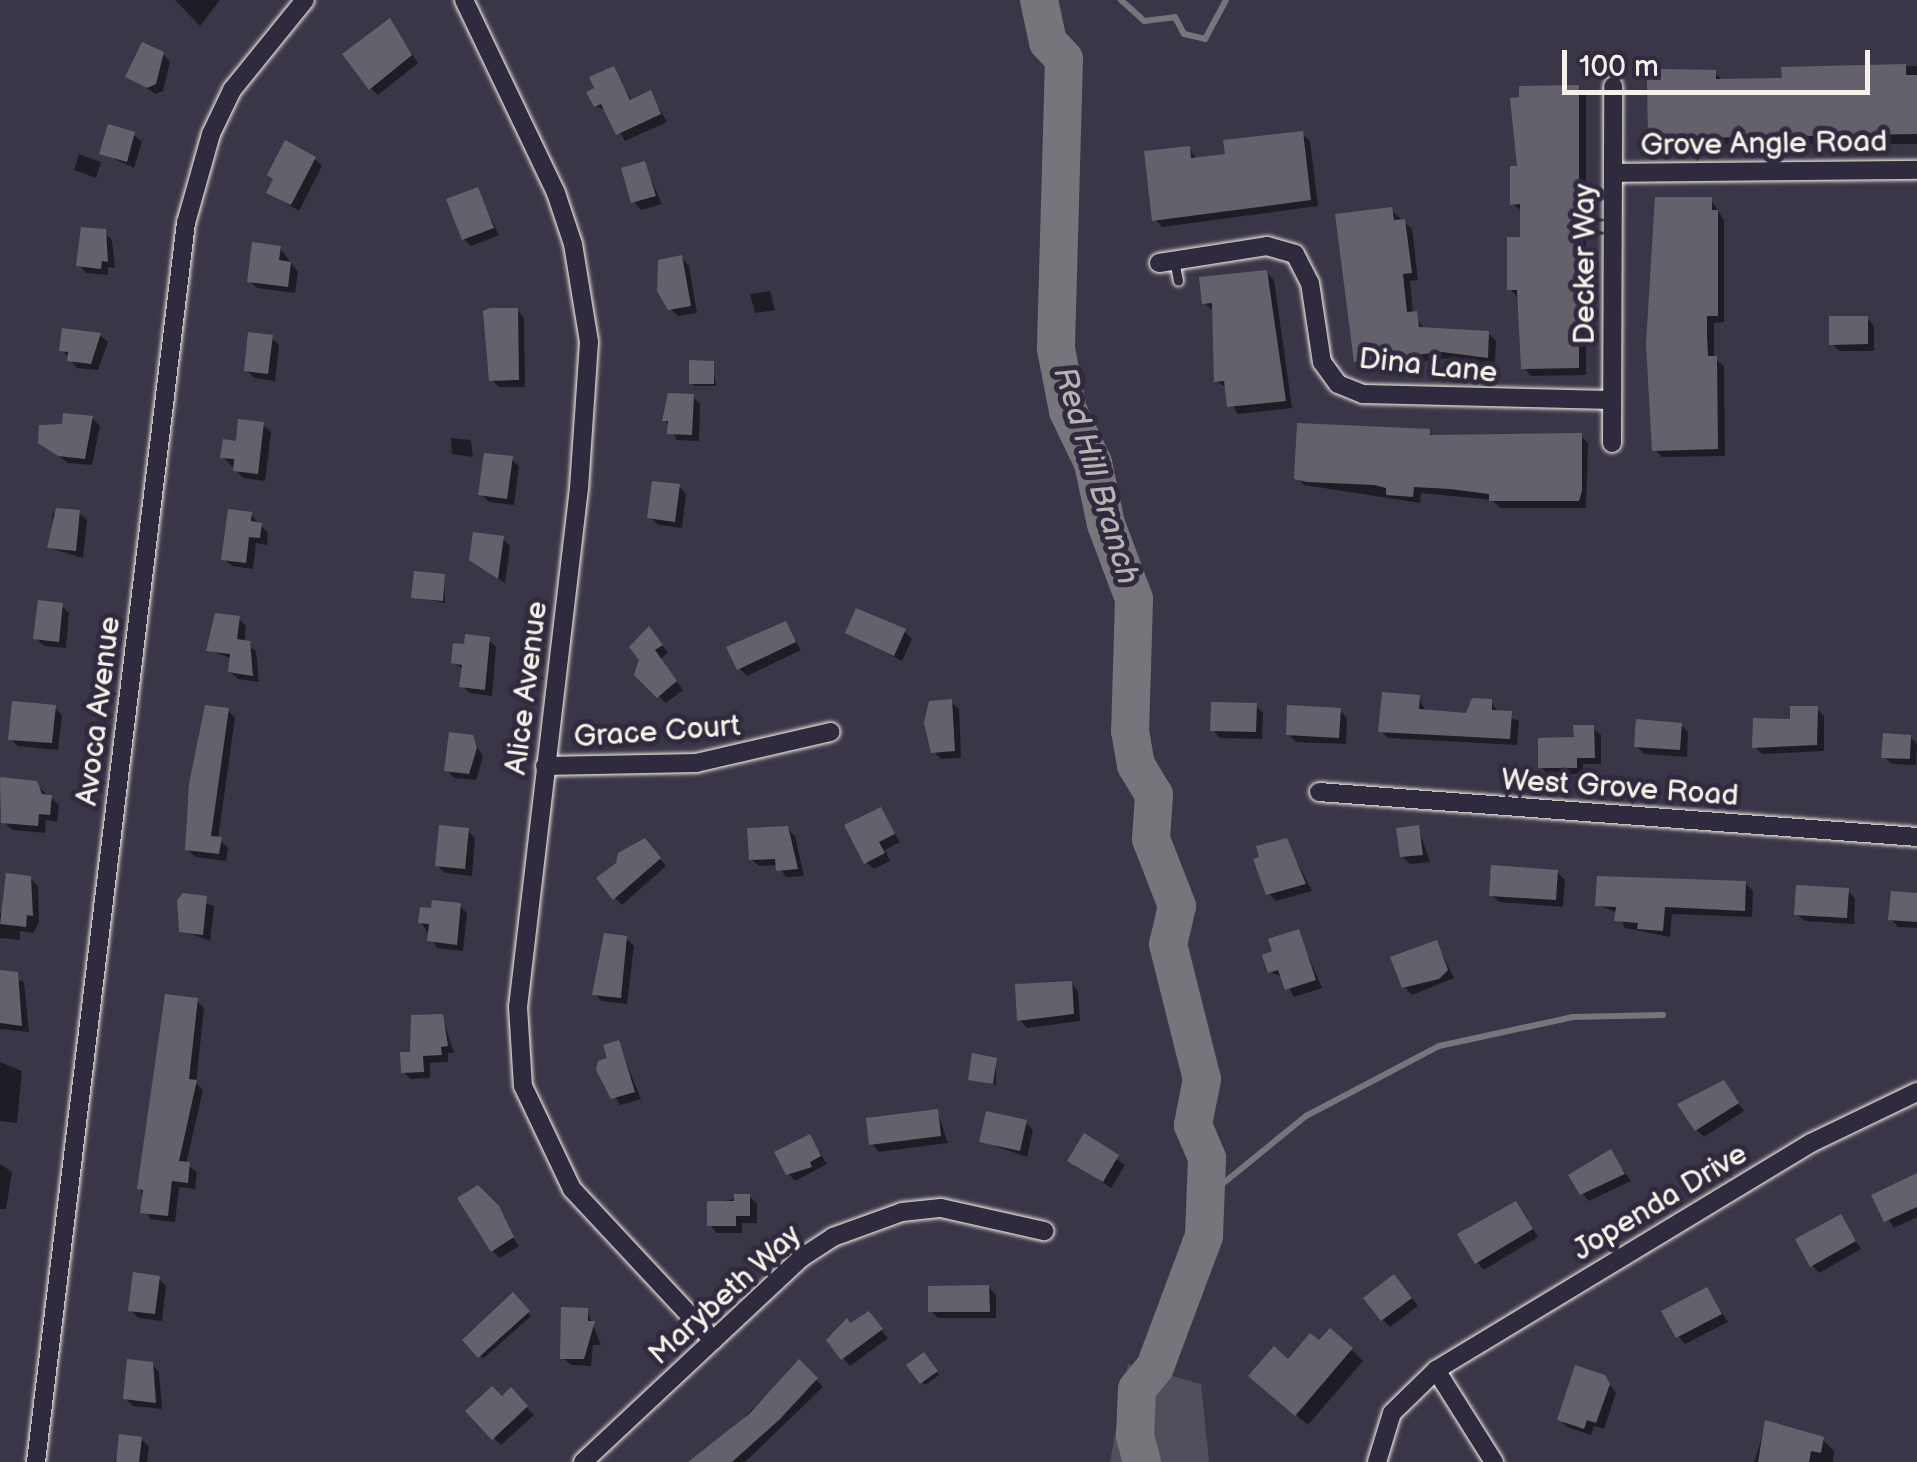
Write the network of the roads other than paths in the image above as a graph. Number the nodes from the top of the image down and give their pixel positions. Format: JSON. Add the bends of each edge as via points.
{"nodes":[{"id":1,"x":305,"y":0,"type":"edge"},
{"id":2,"x":464,"y":0,"type":"edge"},
{"id":3,"x":1613,"y":86,"type":"dead end"},
{"id":4,"x":1917,"y":170,"type":"edge"},
{"id":5,"x":1612,"y":173,"type":"junction"},
{"id":6,"x":1167,"y":262,"type":"joint"},
{"id":7,"x":1178,"y":281,"type":"dead end"},
{"id":8,"x":1612,"y":400,"type":"junction"},
{"id":9,"x":1612,"y":443,"type":"dead end"},
{"id":10,"x":830,"y":732,"type":"dead end"},
{"id":11,"x":545,"y":766,"type":"junction"},
{"id":12,"x":1319,"y":792,"type":"dead end"},
{"id":13,"x":1917,"y":837,"type":"edge"},
{"id":14,"x":1917,"y":1092,"type":"edge"},
{"id":15,"x":1044,"y":1231,"type":"dead end"},
{"id":16,"x":712,"y":1340,"type":"junction"},
{"id":17,"x":1436,"y":1370,"type":"junction"},
{"id":18,"x":36,"y":1462,"type":"edge"},
{"id":19,"x":583,"y":1462,"type":"edge"},
{"id":20,"x":1377,"y":1462,"type":"edge"},
{"id":21,"x":1494,"y":1462,"type":"edge"}],
"edges":[{"from":1,"to":18,"type":"street","name":"Avoca Avenue","via":[[232,90],[210,134],[186,223]]},
{"from":2,"to":11,"type":"street","name":"Alice Avenue","via":[[556,193],[573,244],[588,342],[588,401]]},
{"from":3,"to":5,"type":"street","name":"Decker Way"},
{"from":4,"to":5,"type":"street","name":"Grove Angle Road"},
{"from":5,"to":8,"type":"street","name":"Decker Way"},
{"from":6,"to":7,"type":"lane"},
{"from":6,"to":8,"type":"street","name":"Dina Lane","via":[[1266,246],[1295,254],[1310,283],[1322,362],[1338,384],[1364,394]]},
{"from":8,"to":9,"type":"street","name":"Decker Way"},
{"from":10,"to":11,"type":"street","name":"Grace Court","via":[[696,763]]},
{"from":11,"to":16,"type":"street","name":"Alice Avenue","via":[[518,1007],[523,1086],[572,1189]]},
{"from":12,"to":13,"type":"street","name":"West Grove Road"},
{"from":14,"to":17,"type":"street","name":"Jopenda Drive","via":[[1811,1142]]},
{"from":15,"to":16,"type":"street","name":"Marybeth Way","via":[[941,1208],[866,1222],[802,1258]]},
{"from":16,"to":19,"type":"street","name":"Marybeth Way"},
{"from":17,"to":20,"type":"street","name":"Jopenda Drive","via":[[1392,1412]]},
{"from":17,"to":21,"type":"street"}]}
